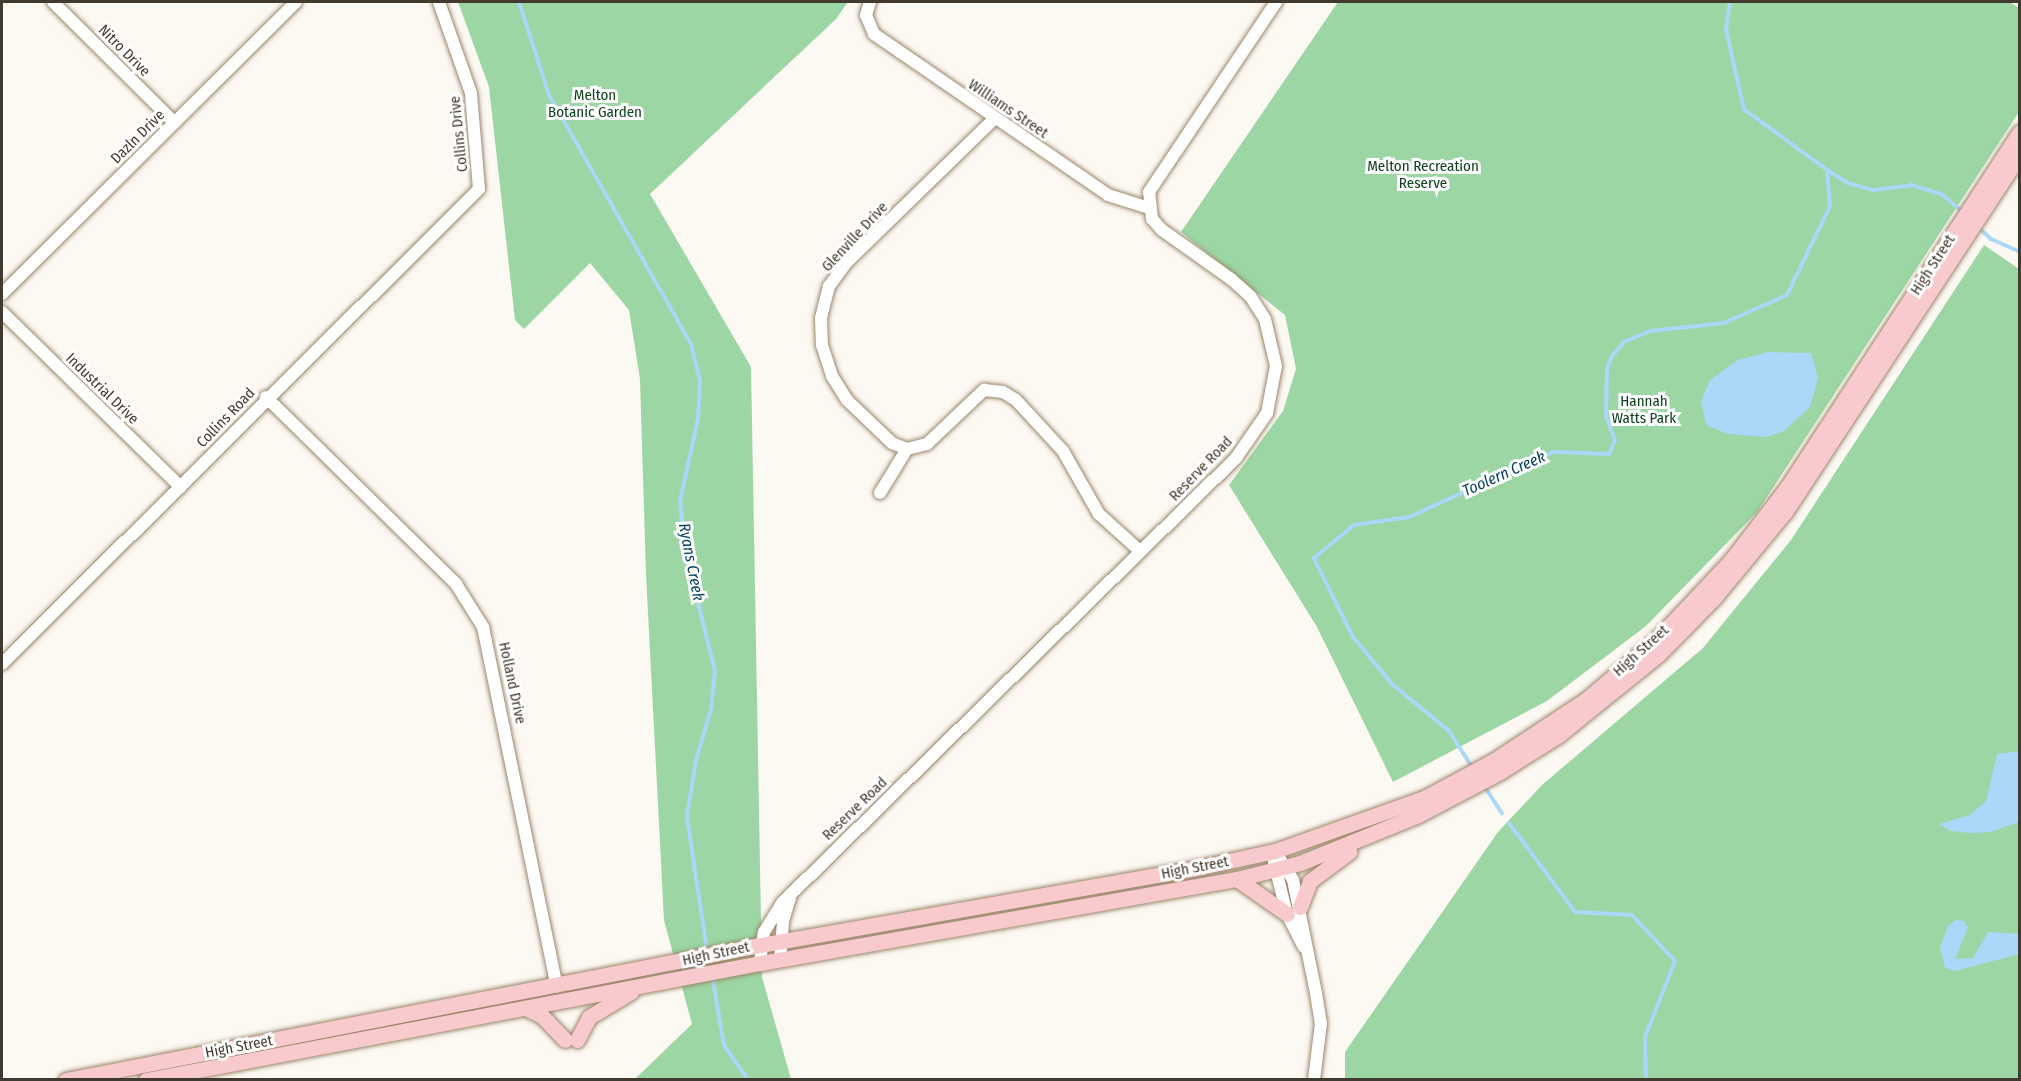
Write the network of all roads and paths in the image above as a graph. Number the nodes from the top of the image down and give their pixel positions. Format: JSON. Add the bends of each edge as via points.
{"nodes":[{"id":1,"x":53,"y":2,"type":"edge"},
{"id":2,"x":296,"y":2,"type":"edge"},
{"id":3,"x":439,"y":2,"type":"edge"},
{"id":4,"x":870,"y":2,"type":"edge"},
{"id":5,"x":1276,"y":2,"type":"edge"},
{"id":6,"x":994,"y":119,"type":"junction"},
{"id":7,"x":174,"y":122,"type":"junction"},
{"id":8,"x":2019,"y":132,"type":"edge"},
{"id":9,"x":2014,"y":161,"type":"edge"},
{"id":10,"x":475,"y":195,"type":"joint"},
{"id":11,"x":1149,"y":208,"type":"junction"},
{"id":12,"x":2,"y":294,"type":"edge"},
{"id":13,"x":2,"y":312,"type":"edge"},
{"id":14,"x":266,"y":397,"type":"junction"},
{"id":15,"x":907,"y":449,"type":"junction"},
{"id":16,"x":181,"y":488,"type":"junction"},
{"id":17,"x":880,"y":494,"type":"dead end"},
{"id":18,"x":1140,"y":551,"type":"junction"},
{"id":19,"x":2,"y":664,"type":"edge"},
{"id":20,"x":1470,"y":781,"type":"junction"},
{"id":21,"x":1401,"y":822,"type":"junction"},
{"id":22,"x":1275,"y":851,"type":"junction"},
{"id":23,"x":1280,"y":869,"type":"junction"},
{"id":24,"x":1237,"y":879,"type":"junction"},
{"id":25,"x":791,"y":894,"type":"junction"},
{"id":26,"x":1293,"y":911,"type":"junction"},
{"id":27,"x":780,"y":943,"type":"junction"},
{"id":28,"x":760,"y":945,"type":"junction"},
{"id":29,"x":780,"y":960,"type":"junction"},
{"id":30,"x":760,"y":963,"type":"junction"},
{"id":31,"x":641,"y":986,"type":"junction"},
{"id":32,"x":559,"y":994,"type":"junction"},
{"id":33,"x":526,"y":1008,"type":"junction"},
{"id":34,"x":66,"y":1080,"type":"edge"},
{"id":35,"x":146,"y":1080,"type":"edge"},
{"id":36,"x":1314,"y":1080,"type":"edge"}],
"edges":[{"from":1,"to":7,"type":"street","name":"Nitro Drive"},
{"from":2,"to":7,"type":"street","name":"Dazln Drive"},
{"from":3,"to":10,"type":"street","name":"Collins Drive","via":[[471,93],[479,182]]},
{"from":4,"to":6,"type":"street","name":"Williams Street","via":[[866,15],[874,34]]},
{"from":5,"to":11,"type":"street","via":[[1159,174],[1149,192]]},
{"from":6,"to":11,"type":"street","name":"Williams Street","via":[[1108,195]]},
{"from":6,"to":15,"type":"street","name":"Glenville Drive","via":[[846,263],[829,286],[821,318],[822,345],[832,376],[854,408],[892,444]]},
{"from":7,"to":12,"type":"street","name":"Dazln Drive"},
{"from":8,"to":9,"type":"main road","name":"High Street"},
{"from":9,"to":20,"type":"main road","name":"High Street","via":[[1785,512],[1743,566],[1689,625],[1612,694]]},
{"from":10,"to":14,"type":"street","name":"Collins Road"},
{"from":11,"to":18,"type":"street","name":"Reserve Road","via":[[1162,230],[1250,296],[1265,320],[1276,366],[1267,413],[1254,434],[1236,458]]},
{"from":13,"to":16,"type":"street","name":"Industrial Drive"},
{"from":14,"to":16,"type":"street","name":"Collins Road"},
{"from":14,"to":32,"type":"street","name":"Holland Drive","via":[[456,584],[483,627]]},
{"from":15,"to":17,"type":"street"},
{"from":15,"to":18,"type":"street","via":[[927,444],[984,390],[1002,392],[1016,400],[1063,451],[1099,514]]},
{"from":16,"to":19,"type":"street","name":"Collins Road"},
{"from":18,"to":25,"type":"street","name":"Reserve Road"},
{"from":20,"to":21,"type":"main road","name":"High Street"},
{"from":20,"to":22,"type":"main road","name":"High Street"},
{"from":21,"to":23,"type":"main road","name":"High Street"},
{"from":21,"to":26,"type":"main road","via":[[1322,869],[1306,886]]},
{"from":22,"to":23,"type":"street"},
{"from":22,"to":27,"type":"main road","name":"High Street"},
{"from":23,"to":24,"type":"main road","name":"High Street"},
{"from":23,"to":26,"type":"street"},
{"from":24,"to":26,"type":"main road"},
{"from":24,"to":29,"type":"main road","name":"High Street"},
{"from":25,"to":27,"type":"street"},
{"from":25,"to":28,"type":"street","name":"Reserve Road","via":[[771,920]]},
{"from":26,"to":36,"type":"street","via":[[1307,953],[1321,1023]]},
{"from":27,"to":28,"type":"main road","name":"High Street"},
{"from":27,"to":29,"type":"street"},
{"from":28,"to":30,"type":"street","name":"Reserve Road"},
{"from":28,"to":32,"type":"main road","name":"High Street"},
{"from":29,"to":30,"type":"main road","name":"High Street"},
{"from":30,"to":31,"type":"main road","name":"High Street"},
{"from":31,"to":32,"type":"main road","name":"High Street"},
{"from":31,"to":33,"type":"main road","via":[[589,1017],[571,1040],[543,1016]]},
{"from":32,"to":33,"type":"main road","name":"High Street"},
{"from":32,"to":34,"type":"main road","name":"High Street"},
{"from":33,"to":35,"type":"main road","name":"High Street"}]}
